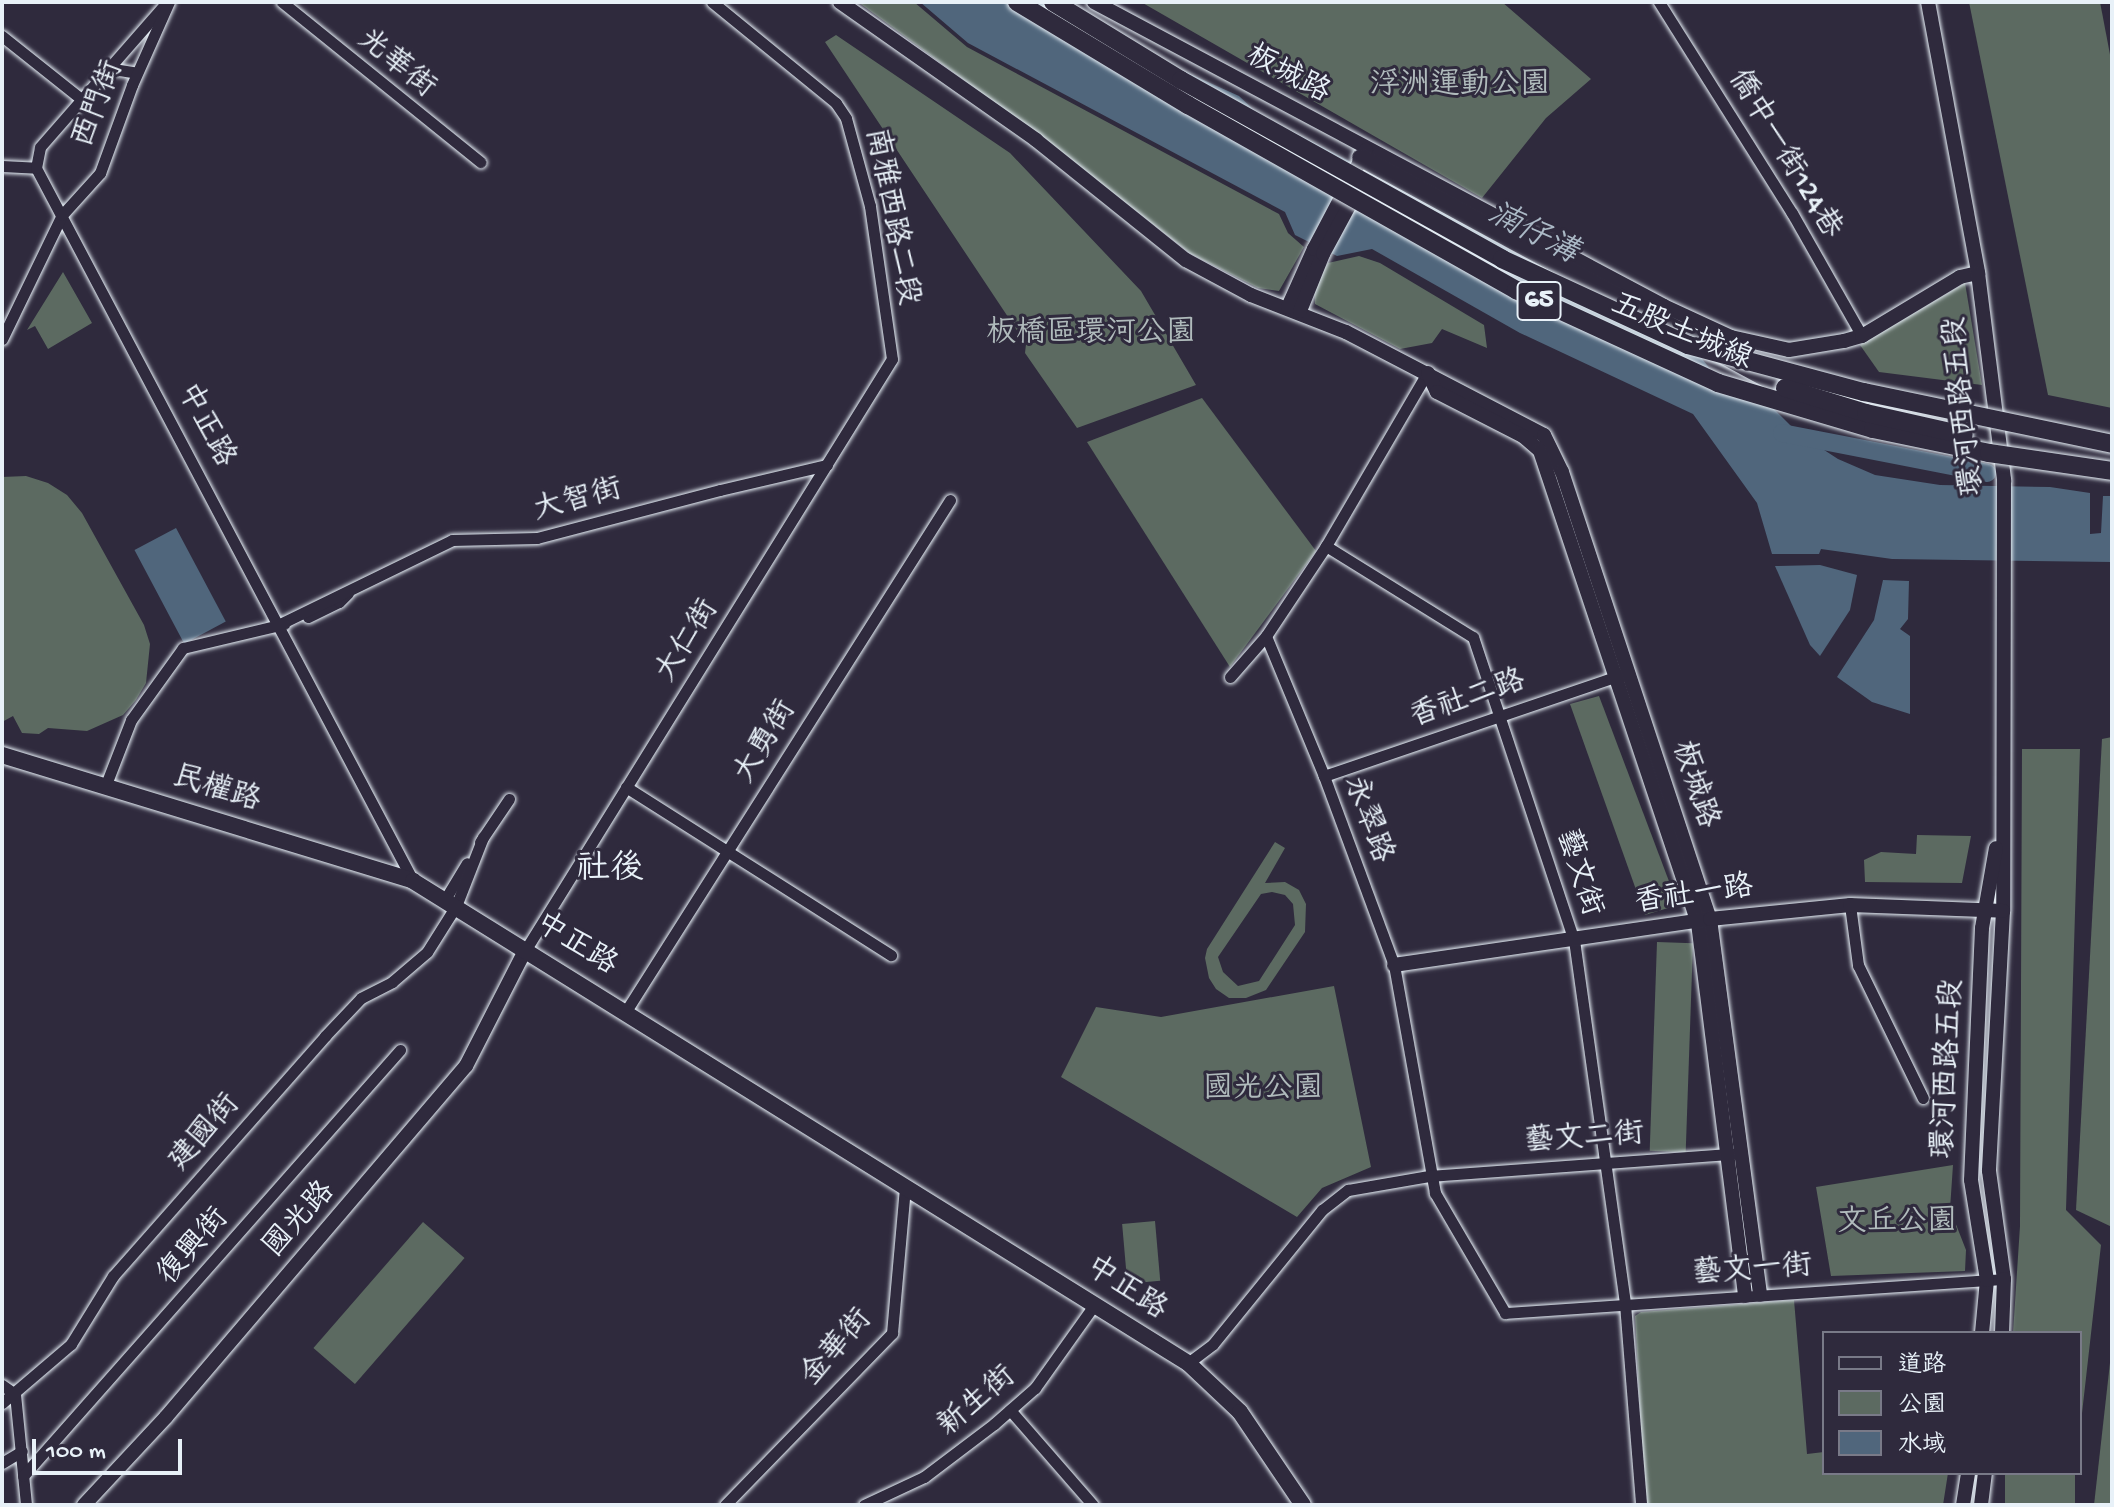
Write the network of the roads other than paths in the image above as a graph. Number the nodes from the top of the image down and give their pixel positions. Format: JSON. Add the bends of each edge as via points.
{"nodes":[{"id":1,"x":168,"y":2,"type":"edge"},
{"id":2,"x":282,"y":2,"type":"edge"},
{"id":3,"x":712,"y":2,"type":"edge"},
{"id":4,"x":840,"y":2,"type":"edge"},
{"id":5,"x":1017,"y":2,"type":"edge"},
{"id":6,"x":1053,"y":2,"type":"edge"},
{"id":7,"x":1094,"y":2,"type":"edge"},
{"id":8,"x":1659,"y":2,"type":"edge"},
{"id":9,"x":1928,"y":2,"type":"edge"},
{"id":10,"x":2,"y":36,"type":"edge"},
{"id":11,"x":107,"y":68,"type":"junction"},
{"id":12,"x":137,"y":73,"type":"junction"},
{"id":13,"x":80,"y":98,"type":"junction"},
{"id":14,"x":1368,"y":158,"type":"junction"},
{"id":15,"x":480,"y":162,"type":"dead end"},
{"id":16,"x":2,"y":166,"type":"edge"},
{"id":17,"x":36,"y":168,"type":"junction"},
{"id":18,"x":62,"y":215,"type":"junction"},
{"id":19,"x":1978,"y":273,"type":"junction"},
{"id":20,"x":1664,"y":306,"type":"junction"},
{"id":21,"x":1294,"y":309,"type":"junction"},
{"id":22,"x":1862,"y":336,"type":"junction"},
{"id":23,"x":2,"y":339,"type":"edge"},
{"id":24,"x":892,"y":359,"type":"joint"},
{"id":25,"x":1427,"y":373,"type":"junction"},
{"id":26,"x":1791,"y":384,"type":"junction"},
{"id":27,"x":2112,"y":446,"type":"edge"},
{"id":28,"x":827,"y":465,"type":"junction"},
{"id":29,"x":2112,"y":469,"type":"edge"},
{"id":30,"x":950,"y":500,"type":"dead end"},
{"id":31,"x":1326,"y":546,"type":"junction"},
{"id":32,"x":278,"y":625,"type":"junction"},
{"id":33,"x":1266,"y":636,"type":"junction"},
{"id":34,"x":1622,"y":675,"type":"junction"},
{"id":35,"x":1230,"y":677,"type":"dead end"},
{"id":36,"x":1500,"y":716,"type":"junction"},
{"id":37,"x":2,"y":755,"type":"edge"},
{"id":38,"x":1324,"y":776,"type":"junction"},
{"id":39,"x":105,"y":787,"type":"junction"},
{"id":40,"x":626,"y":787,"type":"junction"},
{"id":41,"x":509,"y":799,"type":"dead end"},
{"id":42,"x":2003,"y":808,"type":"junction"},
{"id":43,"x":728,"y":850,"type":"junction"},
{"id":44,"x":413,"y":881,"type":"junction"},
{"id":45,"x":450,"y":904,"type":"junction"},
{"id":46,"x":1850,"y":905,"type":"junction"},
{"id":47,"x":1985,"y":909,"type":"junction"},
{"id":48,"x":2003,"y":911,"type":"junction"},
{"id":49,"x":1704,"y":921,"type":"junction"},
{"id":50,"x":1574,"y":940,"type":"junction"},
{"id":51,"x":526,"y":949,"type":"junction"},
{"id":52,"x":891,"y":955,"type":"dead end"},
{"id":53,"x":1394,"y":965,"type":"junction"},
{"id":54,"x":626,"y":1011,"type":"junction"},
{"id":55,"x":400,"y":1050,"type":"dead end"},
{"id":56,"x":1923,"y":1098,"type":"dead end"},
{"id":57,"x":1736,"y":1154,"type":"junction"},
{"id":58,"x":1608,"y":1162,"type":"junction"},
{"id":59,"x":1429,"y":1176,"type":"junction"},
{"id":60,"x":905,"y":1187,"type":"junction"},
{"id":61,"x":2004,"y":1279,"type":"junction"},
{"id":62,"x":1987,"y":1280,"type":"junction"},
{"id":63,"x":1753,"y":1296,"type":"junction"},
{"id":64,"x":1095,"y":1304,"type":"junction"},
{"id":65,"x":1625,"y":1304,"type":"junction"},
{"id":66,"x":1505,"y":1313,"type":"joint"},
{"id":67,"x":1982,"y":1331,"type":"edge"},
{"id":68,"x":2002,"y":1331,"type":"edge"},
{"id":69,"x":1188,"y":1363,"type":"junction"},
{"id":70,"x":2,"y":1385,"type":"edge"},
{"id":71,"x":15,"y":1394,"type":"junction"},
{"id":72,"x":2,"y":1403,"type":"edge"},
{"id":73,"x":1010,"y":1410,"type":"junction"},
{"id":74,"x":22,"y":1451,"type":"junction"},
{"id":75,"x":2,"y":1463,"type":"edge"},
{"id":76,"x":1968,"y":1475,"type":"edge"},
{"id":77,"x":1985,"y":1475,"type":"edge"},
{"id":78,"x":23,"y":1476,"type":"junction"},
{"id":79,"x":26,"y":1505,"type":"edge"},
{"id":80,"x":84,"y":1505,"type":"edge"},
{"id":81,"x":725,"y":1505,"type":"edge"},
{"id":82,"x":864,"y":1505,"type":"edge"},
{"id":83,"x":1093,"y":1505,"type":"edge"},
{"id":84,"x":1303,"y":1505,"type":"edge"},
{"id":85,"x":1641,"y":1505,"type":"edge"},
{"id":86,"x":1963,"y":1505,"type":"edge"},
{"id":87,"x":1981,"y":1505,"type":"edge"}],
"edges":[{"from":1,"to":11,"type":"street","name":"西門街"},
{"from":1,"to":12,"type":"street","name":"西門街"},
{"from":2,"to":15,"type":"street","name":"光華街"},
{"from":3,"to":24,"type":"street","name":"南雅西路二段","via":[[836,103],[846,118],[870,206]]},
{"from":4,"to":21,"type":"street","name":"板城路","via":[[1036,140],[1186,260],[1251,295]]},
{"from":5,"to":29,"type":"highway","name":"五股土城線","number":"65","bridge":true,"via":[[1516,290],[1718,383],[1873,429],[1989,453]]},
{"from":6,"to":27,"type":"highway","name":"五股土城線","number":"65","bridge":true,"via":[[1181,80],[1502,259],[1688,345],[1864,392]]},
{"from":7,"to":14,"type":"street","name":"板城路"},
{"from":8,"to":22,"type":"street","name":"僑中一街124巷","via":[[1792,213]]},
{"from":9,"to":19,"type":"street","name":"環河西路五段"},
{"from":10,"to":13,"type":"street"},
{"from":11,"to":12,"type":"street"},
{"from":11,"to":13,"type":"street","name":"西門街"},
{"from":12,"to":18,"type":"street","name":"西門街","via":[[100,173]]},
{"from":13,"to":17,"type":"street","name":"西門街","via":[[40,147]]},
{"from":14,"to":20,"type":"street","name":"板城路"},
{"from":14,"to":21,"type":"street","bridge":true},
{"from":14,"to":26,"type":"highway"},
{"from":16,"to":17,"type":"street"},
{"from":17,"to":18,"type":"street","name":"中正路"},
{"from":18,"to":23,"type":"street","name":"西門街"},
{"from":18,"to":32,"type":"street","name":"中正路"},
{"from":19,"to":22,"type":"street","name":"板城路","via":[[1960,277]]},
{"from":19,"to":42,"type":"street","name":"環河西路五段","via":[[2004,480]]},
{"from":20,"to":22,"type":"street","name":"板城路","via":[[1731,337],[1789,350]]},
{"from":20,"to":26,"type":"highway"},
{"from":21,"to":25,"type":"street","name":"板城路"},
{"from":24,"to":28,"type":"street","name":"大仁街"},
{"from":25,"to":31,"type":"street"},
{"from":25,"to":34,"type":"street","name":"板城路","via":[[1544,435],[1562,472]]},
{"from":26,"to":27,"type":"highway","bridge":true,"via":[[2042,440]]},
{"from":26,"to":29,"type":"highway","bridge":true,"via":[[1866,413]]},
{"from":28,"to":32,"type":"street","name":"大智街","via":[[537,538],[452,540]]},
{"from":28,"to":40,"type":"street","name":"大仁街"},
{"from":30,"to":43,"type":"street","name":"大勇街"},
{"from":31,"to":33,"type":"street"},
{"from":31,"to":36,"type":"street","name":"藝文街","via":[[1473,637]]},
{"from":32,"to":39,"type":"street","name":"大智街","via":[[183,648],[131,720]]},
{"from":32,"to":44,"type":"street","name":"中正路"},
{"from":33,"to":35,"type":"street"},
{"from":33,"to":38,"type":"street","name":"永翠路"},
{"from":34,"to":36,"type":"street","name":"香社二路"},
{"from":34,"to":49,"type":"street","name":"板城路"},
{"from":36,"to":38,"type":"street","name":"香社二路"},
{"from":36,"to":50,"type":"street","name":"藝文街"},
{"from":37,"to":39,"type":"main road","name":"民權路"},
{"from":38,"to":53,"type":"street","name":"永翠路"},
{"from":39,"to":44,"type":"main road","name":"民權路"},
{"from":40,"to":43,"type":"street"},
{"from":40,"to":51,"type":"street","name":"大仁街"},
{"from":41,"to":45,"type":"street","name":"建國街","via":[[483,837]]},
{"from":42,"to":47,"type":"street","name":"環河西路五段"},
{"from":42,"to":48,"type":"street","name":"環河西路五段"},
{"from":43,"to":52,"type":"street"},
{"from":43,"to":54,"type":"street","name":"大勇街"},
{"from":44,"to":45,"type":"main road","name":"中正路"},
{"from":45,"to":51,"type":"main road","name":"中正路"},
{"from":45,"to":71,"type":"street","name":"建國街","via":[[427,952],[392,982],[361,998],[319,1043],[113,1276],[71,1344]]},
{"from":46,"to":47,"type":"street","name":"香社一路"},
{"from":46,"to":49,"type":"street","name":"香社一路"},
{"from":46,"to":56,"type":"street","via":[[1858,965]]},
{"from":47,"to":48,"type":"street","name":"香社一路"},
{"from":47,"to":62,"type":"street","name":"環河西路五段","via":[[1971,1180]]},
{"from":48,"to":61,"type":"street","name":"環河西路五段","via":[[1989,1171]]},
{"from":49,"to":50,"type":"street","name":"香社一路"},
{"from":49,"to":57,"type":"street","name":"板城路"},
{"from":50,"to":53,"type":"street","name":"香社一路"},
{"from":50,"to":58,"type":"street","name":"藝文街"},
{"from":51,"to":54,"type":"main road","name":"中正路"},
{"from":51,"to":80,"type":"street","name":"國光路","via":[[466,1066],[166,1417]]},
{"from":53,"to":59,"type":"street","name":"永翠路"},
{"from":54,"to":60,"type":"main road","name":"中正路"},
{"from":55,"to":78,"type":"street","name":"復興街"},
{"from":57,"to":58,"type":"street","name":"藝文二街"},
{"from":57,"to":63,"type":"street","name":"板城路"},
{"from":58,"to":59,"type":"street","name":"藝文二街"},
{"from":58,"to":65,"type":"street","name":"藝文街"},
{"from":59,"to":66,"type":"street","name":"永翠路"},
{"from":59,"to":69,"type":"street","name":"藝文二街","via":[[1365,1185],[1335,1198],[1213,1344]]},
{"from":60,"to":64,"type":"main road","name":"中正路"},
{"from":60,"to":81,"type":"street","name":"金華街","via":[[892,1333]]},
{"from":61,"to":62,"type":"street","name":"藝文一街"},
{"from":61,"to":68,"type":"street","name":"環河西路五段"},
{"from":62,"to":63,"type":"street","name":"藝文一街"},
{"from":62,"to":67,"type":"street","name":"環河西路五段"},
{"from":63,"to":65,"type":"street","name":"藝文一街"},
{"from":64,"to":69,"type":"main road","name":"中正路"},
{"from":64,"to":73,"type":"street","name":"新生街","via":[[1035,1388]]},
{"from":65,"to":66,"type":"street","name":"藝文一街"},
{"from":65,"to":85,"type":"street","name":"藝文街"},
{"from":69,"to":84,"type":"main road","name":"中正路","via":[[1240,1412]]},
{"from":70,"to":71,"type":"street"},
{"from":71,"to":72,"type":"street","name":"建國街"},
{"from":71,"to":74,"type":"street"},
{"from":73,"to":82,"type":"street","name":"新生街","via":[[924,1477]]},
{"from":73,"to":83,"type":"street"},
{"from":74,"to":75,"type":"street"},
{"from":74,"to":78,"type":"street"},
{"from":76,"to":86,"type":"street"},
{"from":77,"to":87,"type":"street"},
{"from":78,"to":79,"type":"street"}]}
